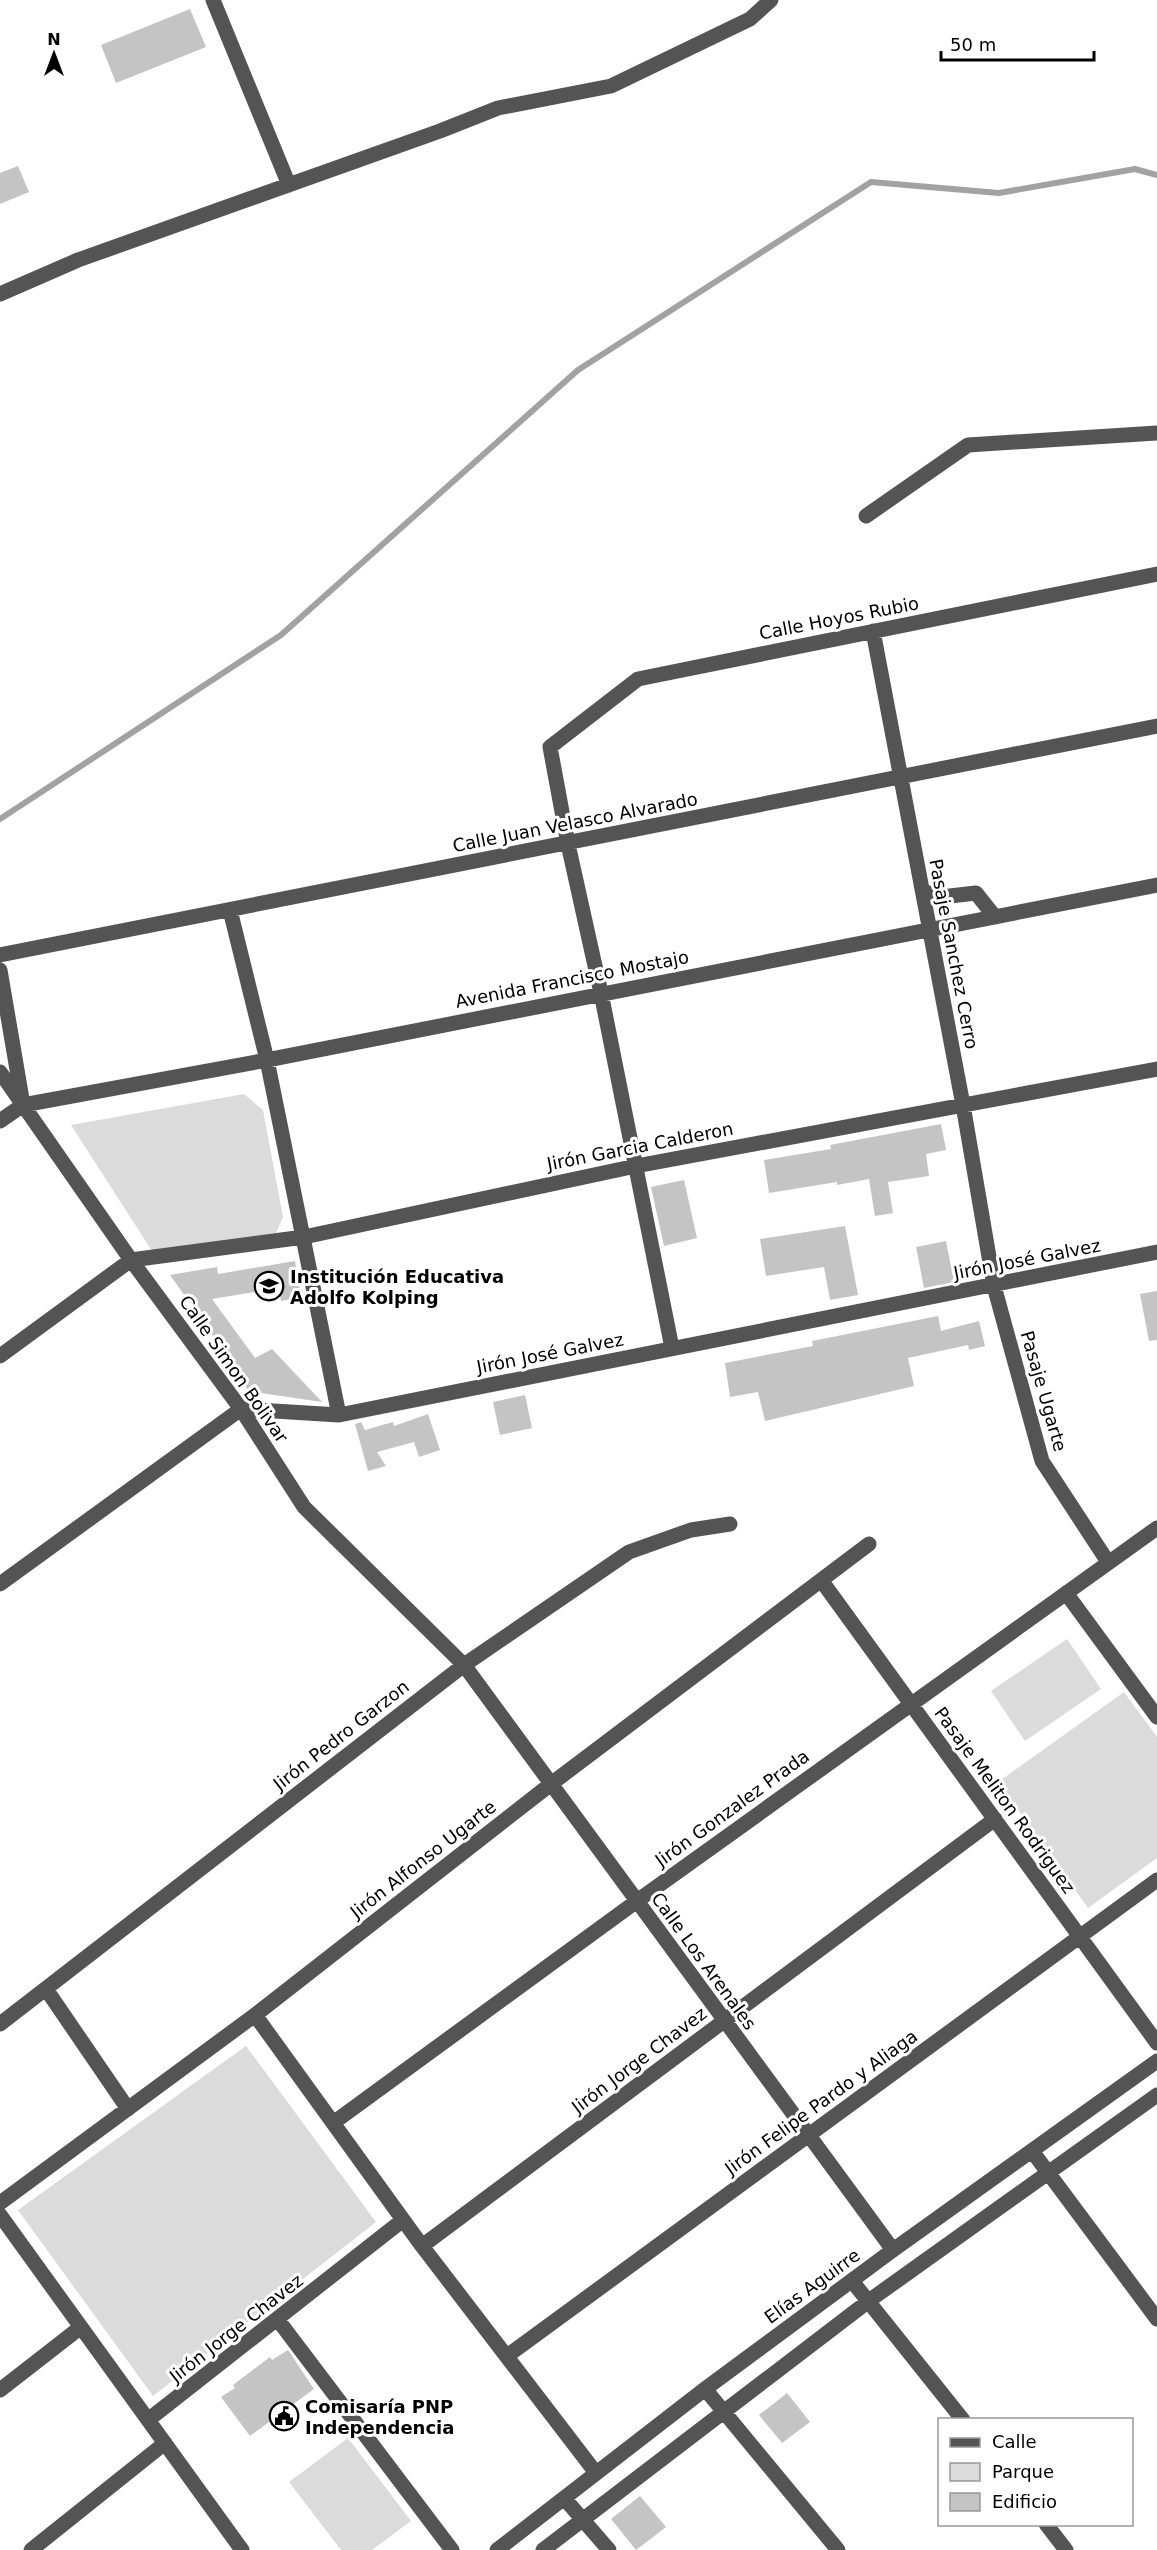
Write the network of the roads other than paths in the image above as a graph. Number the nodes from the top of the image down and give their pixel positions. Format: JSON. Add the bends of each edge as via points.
{"nodes":[{"id":1,"x":213,"y":0,"type":"edge"},
{"id":2,"x":771,"y":0,"type":"edge"},
{"id":3,"x":289,"y":185,"type":"junction"},
{"id":4,"x":0,"y":294,"type":"edge"},
{"id":5,"x":1157,"y":433,"type":"edge"},
{"id":6,"x":866,"y":516,"type":"dead end"},
{"id":7,"x":1157,"y":574,"type":"edge"},
{"id":8,"x":873,"y":631,"type":"junction"},
{"id":9,"x":1157,"y":726,"type":"edge"},
{"id":10,"x":901,"y":777,"type":"junction"},
{"id":11,"x":568,"y":844,"type":"junction"},
{"id":12,"x":1157,"y":885,"type":"edge"},
{"id":13,"x":922,"y":891,"type":"junction"},
{"id":14,"x":230,"y":910,"type":"junction"},
{"id":15,"x":995,"y":917,"type":"junction"},
{"id":16,"x":930,"y":929,"type":"junction"},
{"id":17,"x":0,"y":955,"type":"edge"},
{"id":18,"x":0,"y":970,"type":"edge"},
{"id":19,"x":601,"y":993,"type":"junction"},
{"id":20,"x":267,"y":1060,"type":"junction"},
{"id":21,"x":1157,"y":1069,"type":"edge"},
{"id":22,"x":0,"y":1072,"type":"edge"},
{"id":23,"x":23,"y":1105,"type":"junction"},
{"id":24,"x":963,"y":1105,"type":"junction"},
{"id":25,"x":0,"y":1121,"type":"edge"},
{"id":26,"x":636,"y":1166,"type":"junction"},
{"id":27,"x":303,"y":1237,"type":"junction"},
{"id":28,"x":1157,"y":1252,"type":"edge"},
{"id":29,"x":131,"y":1260,"type":"junction"},
{"id":30,"x":993,"y":1286,"type":"junction"},
{"id":31,"x":672,"y":1348,"type":"junction"},
{"id":32,"x":0,"y":1356,"type":"edge"},
{"id":33,"x":241,"y":1409,"type":"junction"},
{"id":34,"x":339,"y":1415,"type":"junction"},
{"id":35,"x":730,"y":1524,"type":"dead end"},
{"id":36,"x":1157,"y":1528,"type":"edge"},
{"id":37,"x":868,"y":1544,"type":"dead end"},
{"id":38,"x":1108,"y":1562,"type":"junction"},
{"id":39,"x":821,"y":1580,"type":"junction"},
{"id":40,"x":0,"y":1584,"type":"edge"},
{"id":41,"x":1065,"y":1593,"type":"junction"},
{"id":42,"x":464,"y":1665,"type":"junction"},
{"id":43,"x":911,"y":1703,"type":"junction"},
{"id":44,"x":1155,"y":1712,"type":"edge"},
{"id":45,"x":550,"y":1784,"type":"junction"},
{"id":46,"x":996,"y":1819,"type":"junction"},
{"id":47,"x":1157,"y":1880,"type":"edge"},
{"id":48,"x":637,"y":1901,"type":"junction"},
{"id":49,"x":1080,"y":1936,"type":"junction"},
{"id":50,"x":46,"y":1989,"type":"junction"},
{"id":51,"x":255,"y":2015,"type":"junction"},
{"id":52,"x":725,"y":2021,"type":"junction"},
{"id":53,"x":0,"y":2024,"type":"edge"},
{"id":54,"x":1157,"y":2043,"type":"edge"},
{"id":55,"x":1157,"y":2061,"type":"edge"},
{"id":56,"x":1157,"y":2095,"type":"edge"},
{"id":57,"x":128,"y":2109,"type":"junction"},
{"id":58,"x":333,"y":2123,"type":"junction"},
{"id":59,"x":809,"y":2135,"type":"junction"},
{"id":60,"x":1032,"y":2151,"type":"junction"},
{"id":61,"x":1047,"y":2172,"type":"junction"},
{"id":62,"x":0,"y":2203,"type":"edge"},
{"id":63,"x":0,"y":2215,"type":"edge"},
{"id":64,"x":403,"y":2220,"type":"junction"},
{"id":65,"x":422,"y":2246,"type":"junction"},
{"id":66,"x":893,"y":2250,"type":"junction"},
{"id":67,"x":852,"y":2281,"type":"junction"},
{"id":68,"x":870,"y":2301,"type":"junction"},
{"id":69,"x":1157,"y":2319,"type":"edge"},
{"id":70,"x":278,"y":2320,"type":"junction"},
{"id":71,"x":81,"y":2327,"type":"junction"},
{"id":72,"x":507,"y":2356,"type":"junction"},
{"id":73,"x":705,"y":2389,"type":"junction"},
{"id":74,"x":0,"y":2390,"type":"edge"},
{"id":75,"x":724,"y":2411,"type":"junction"},
{"id":76,"x":961,"y":2418,"type":"edge"},
{"id":77,"x":148,"y":2420,"type":"junction"},
{"id":78,"x":165,"y":2443,"type":"junction"},
{"id":79,"x":596,"y":2473,"type":"junction"},
{"id":80,"x":564,"y":2498,"type":"junction"},
{"id":81,"x":584,"y":2519,"type":"junction"},
{"id":82,"x":1048,"y":2526,"type":"edge"},
{"id":83,"x":31,"y":2550,"type":"edge"},
{"id":84,"x":242,"y":2550,"type":"edge"},
{"id":85,"x":452,"y":2550,"type":"edge"},
{"id":86,"x":497,"y":2550,"type":"edge"},
{"id":87,"x":543,"y":2550,"type":"edge"},
{"id":88,"x":609,"y":2550,"type":"edge"},
{"id":89,"x":838,"y":2550,"type":"edge"},
{"id":90,"x":1066,"y":2550,"type":"edge"}],
"edges":[{"from":1,"to":3,"type":"street"},
{"from":2,"to":3,"type":"street","via":[[750,19],[611,86],[498,108]]},
{"from":3,"to":4,"type":"street","via":[[78,260]]},
{"from":5,"to":6,"type":"street","via":[[968,446]]},
{"from":7,"to":8,"type":"street","name":"Calle Hoyos Rubio"},
{"from":8,"to":10,"type":"street","name":"Pasaje Sanchez Cerro"},
{"from":8,"to":11,"type":"street","name":"Calle Hoyos Rubio","via":[[638,679],[550,747]]},
{"from":9,"to":10,"type":"street","name":"Calle Juan Velasco Alvarado"},
{"from":10,"to":11,"type":"street","name":"Calle Juan Velasco Alvarado"},
{"from":10,"to":13,"type":"street","name":"Pasaje Sanchez Cerro"},
{"from":11,"to":14,"type":"street","name":"Calle Juan Velasco Alvarado"},
{"from":11,"to":19,"type":"street"},
{"from":12,"to":15,"type":"street","name":"Avenida Francisco Mostajo"},
{"from":13,"to":15,"type":"street","via":[[941,897],[976,893]]},
{"from":13,"to":16,"type":"street","name":"Pasaje Sanchez Cerro"},
{"from":14,"to":17,"type":"street","name":"Calle Juan Velasco Alvarado"},
{"from":14,"to":20,"type":"street"},
{"from":15,"to":16,"type":"street","name":"Avenida Francisco Mostajo"},
{"from":16,"to":19,"type":"street","name":"Avenida Francisco Mostajo"},
{"from":16,"to":24,"type":"street","name":"Pasaje Sanchez Cerro"},
{"from":18,"to":23,"type":"street"},
{"from":19,"to":20,"type":"street","name":"Avenida Francisco Mostajo"},
{"from":19,"to":26,"type":"street"},
{"from":20,"to":23,"type":"street","name":"Avenida Francisco Mostajo"},
{"from":20,"to":27,"type":"street"},
{"from":21,"to":24,"type":"street","name":"Jirón Garcia Calderon"},
{"from":22,"to":23,"type":"street","name":"Calle Simon Bolivar"},
{"from":23,"to":25,"type":"street","name":"Avenida Francisco Mostajo"},
{"from":23,"to":29,"type":"street","name":"Calle Simon Bolivar"},
{"from":24,"to":26,"type":"street","name":"Jirón Garcia Calderon"},
{"from":24,"to":30,"type":"street","name":"Pasaje Sanchez Cerro"},
{"from":26,"to":27,"type":"street","name":"Jirón Garcia Calderon"},
{"from":26,"to":31,"type":"street"},
{"from":27,"to":29,"type":"street","name":"Jirón Garcia Calderon"},
{"from":27,"to":34,"type":"street"},
{"from":28,"to":30,"type":"street","name":"Jirón José Galvez"},
{"from":29,"to":32,"type":"street"},
{"from":29,"to":33,"type":"street","name":"Calle Simon Bolivar"},
{"from":30,"to":31,"type":"street","name":"Jirón José Galvez"},
{"from":30,"to":38,"type":"street","name":"Pasaje Ugarte","via":[[1042,1461]]},
{"from":31,"to":34,"type":"street","name":"Jirón José Galvez"},
{"from":33,"to":34,"type":"street","name":"Jirón José Galvez"},
{"from":33,"to":40,"type":"street"},
{"from":33,"to":42,"type":"street","name":"Calle Simon Bolivar","via":[[304,1508]]},
{"from":35,"to":42,"type":"street","name":"Jirón Pedro Garzon","via":[[691,1530],[629,1552]]},
{"from":36,"to":38,"type":"street","name":"Jirón Gonzalez Prada"},
{"from":37,"to":39,"type":"street","name":"Jirón Alfonso Ugarte"},
{"from":38,"to":41,"type":"street","name":"Jirón Gonzalez Prada"},
{"from":39,"to":43,"type":"street","name":"Pasaje Meliton Rodriguez"},
{"from":39,"to":45,"type":"street","name":"Jirón Alfonso Ugarte"},
{"from":41,"to":43,"type":"street","name":"Jirón Gonzalez Prada"},
{"from":41,"to":44,"type":"street"},
{"from":42,"to":45,"type":"street","name":"Calle Los Arenales"},
{"from":42,"to":50,"type":"street","name":"Jirón Pedro Garzon"},
{"from":43,"to":46,"type":"street","name":"Pasaje Meliton Rodriguez"},
{"from":43,"to":48,"type":"street","name":"Jirón Gonzalez Prada"},
{"from":45,"to":48,"type":"street","name":"Calle Los Arenales"},
{"from":45,"to":51,"type":"street","name":"Jirón Alfonso Ugarte"},
{"from":46,"to":49,"type":"street","name":"Pasaje Meliton Rodriguez"},
{"from":46,"to":52,"type":"street","name":"Jirón Jorge Chavez"},
{"from":47,"to":49,"type":"street","name":"Jirón Felipe Pardo y Aliaga"},
{"from":48,"to":52,"type":"street","name":"Calle Los Arenales"},
{"from":48,"to":58,"type":"street","name":"Jirón Gonzalez Prada"},
{"from":49,"to":54,"type":"street","name":"Pasaje Meliton Rodriguez"},
{"from":49,"to":59,"type":"street","name":"Jirón Felipe Pardo y Aliaga"},
{"from":50,"to":53,"type":"street","name":"Jirón Pedro Garzon"},
{"from":50,"to":57,"type":"street"},
{"from":51,"to":57,"type":"street","name":"Jirón Alfonso Ugarte"},
{"from":51,"to":58,"type":"street"},
{"from":52,"to":59,"type":"street","name":"Calle Los Arenales"},
{"from":52,"to":65,"type":"street","name":"Jirón Jorge Chavez"},
{"from":55,"to":60,"type":"street","name":"Elías Aguirre"},
{"from":56,"to":61,"type":"street"},
{"from":57,"to":62,"type":"street","name":"Jirón Alfonso Ugarte"},
{"from":58,"to":64,"type":"street"},
{"from":59,"to":66,"type":"street","name":"Calle Los Arenales"},
{"from":59,"to":72,"type":"street","name":"Jirón Felipe Pardo y Aliaga"},
{"from":60,"to":61,"type":"street"},
{"from":60,"to":66,"type":"street","name":"Elías Aguirre"},
{"from":61,"to":68,"type":"street"},
{"from":61,"to":69,"type":"street"},
{"from":63,"to":71,"type":"street"},
{"from":64,"to":65,"type":"street"},
{"from":64,"to":70,"type":"street","name":"Jirón Jorge Chavez"},
{"from":65,"to":72,"type":"street"},
{"from":66,"to":67,"type":"street","name":"Elías Aguirre"},
{"from":67,"to":68,"type":"street"},
{"from":67,"to":73,"type":"street","name":"Elías Aguirre"},
{"from":68,"to":75,"type":"street"},
{"from":68,"to":76,"type":"street"},
{"from":70,"to":77,"type":"street","name":"Jirón Jorge Chavez"},
{"from":70,"to":85,"type":"street"},
{"from":71,"to":74,"type":"street"},
{"from":71,"to":77,"type":"street"},
{"from":72,"to":79,"type":"street"},
{"from":73,"to":75,"type":"street"},
{"from":73,"to":79,"type":"street","name":"Elías Aguirre"},
{"from":75,"to":81,"type":"street"},
{"from":75,"to":89,"type":"street"},
{"from":77,"to":78,"type":"street"},
{"from":78,"to":83,"type":"street"},
{"from":78,"to":84,"type":"street"},
{"from":79,"to":80,"type":"street","name":"Elías Aguirre"},
{"from":80,"to":81,"type":"street"},
{"from":80,"to":86,"type":"street","name":"Elías Aguirre"},
{"from":81,"to":87,"type":"street"},
{"from":81,"to":88,"type":"street"},
{"from":82,"to":90,"type":"street"}]}
